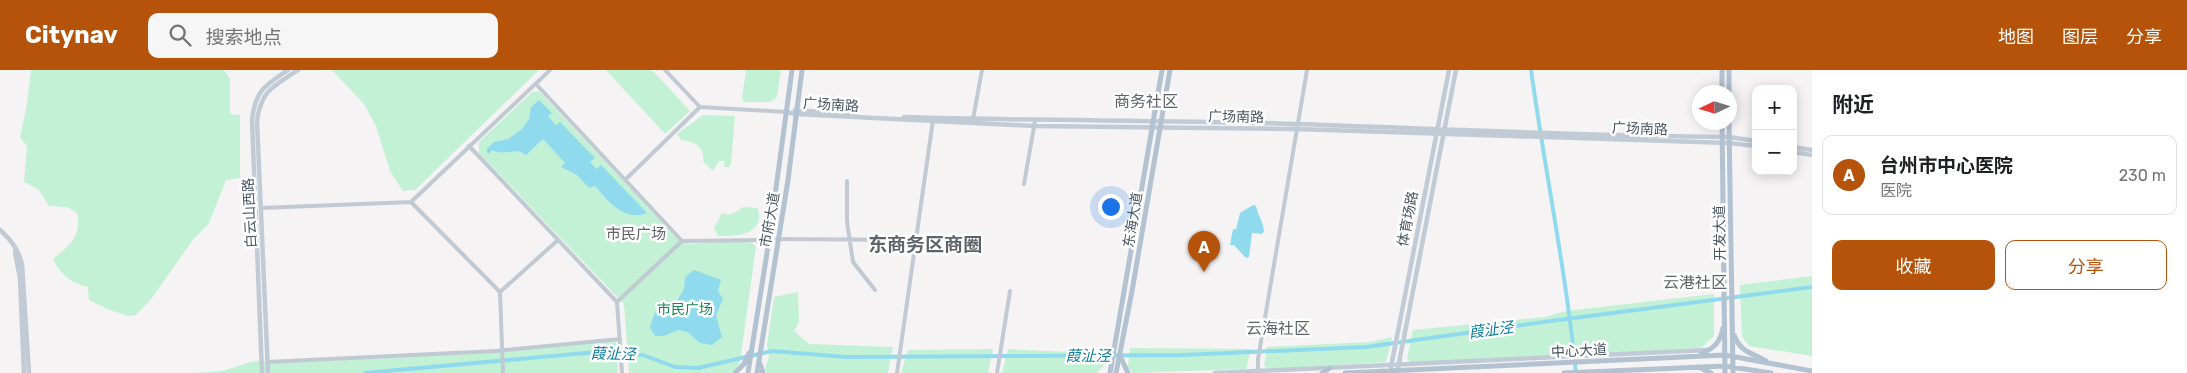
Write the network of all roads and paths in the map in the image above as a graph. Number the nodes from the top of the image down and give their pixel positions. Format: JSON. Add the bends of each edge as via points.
{"nodes":[{"id":1,"x":288,"y":70,"type":"edge"},
{"id":2,"x":298,"y":70,"type":"edge"},
{"id":3,"x":550,"y":70,"type":"edge"},
{"id":4,"x":666,"y":70,"type":"edge"},
{"id":5,"x":792,"y":70,"type":"edge"},
{"id":6,"x":802,"y":70,"type":"edge"},
{"id":7,"x":982,"y":70,"type":"edge"},
{"id":8,"x":1162,"y":70,"type":"edge"},
{"id":9,"x":1170,"y":70,"type":"edge"},
{"id":10,"x":1307,"y":70,"type":"edge"},
{"id":11,"x":1449,"y":70,"type":"edge"},
{"id":12,"x":1456,"y":70,"type":"edge"},
{"id":13,"x":1722,"y":70,"type":"edge"},
{"id":14,"x":1728,"y":70,"type":"edge"},
{"id":15,"x":536,"y":84,"type":"junction"},
{"id":16,"x":1722,"y":85,"type":"edge"},
{"id":17,"x":1729,"y":85,"type":"edge"},
{"id":18,"x":700,"y":107,"type":"junction"},
{"id":19,"x":786,"y":112,"type":"junction"},
{"id":20,"x":796,"y":112,"type":"junction"},
{"id":21,"x":973,"y":119,"type":"junction"},
{"id":22,"x":933,"y":120,"type":"junction"},
{"id":23,"x":1034,"y":124,"type":"junction"},
{"id":24,"x":1152,"y":124,"type":"junction"},
{"id":25,"x":1160,"y":124,"type":"junction"},
{"id":26,"x":1297,"y":127,"type":"junction"},
{"id":27,"x":1722,"y":130,"type":"edge"},
{"id":28,"x":1729,"y":130,"type":"edge"},
{"id":29,"x":1436,"y":132,"type":"junction"},
{"id":30,"x":1444,"y":133,"type":"junction"},
{"id":31,"x":1723,"y":140,"type":"junction"},
{"id":32,"x":1729,"y":140,"type":"junction"},
{"id":33,"x":1752,"y":141,"type":"edge"},
{"id":34,"x":1752,"y":145,"type":"edge"},
{"id":35,"x":469,"y":146,"type":"junction"},
{"id":36,"x":1797,"y":148,"type":"edge"},
{"id":37,"x":1812,"y":150,"type":"edge"},
{"id":38,"x":1797,"y":153,"type":"edge"},
{"id":39,"x":1812,"y":155,"type":"edge"},
{"id":40,"x":626,"y":178,"type":"junction"},
{"id":41,"x":847,"y":181,"type":"dead end"},
{"id":42,"x":1024,"y":184,"type":"dead end"},
{"id":43,"x":411,"y":202,"type":"junction"},
{"id":44,"x":261,"y":208,"type":"junction"},
{"id":45,"x":0,"y":230,"type":"edge"},
{"id":46,"x":0,"y":234,"type":"edge"},
{"id":47,"x":848,"y":238,"type":"junction"},
{"id":48,"x":778,"y":239,"type":"junction"},
{"id":49,"x":558,"y":240,"type":"junction"},
{"id":50,"x":769,"y":240,"type":"junction"},
{"id":51,"x":916,"y":240,"type":"junction"},
{"id":52,"x":682,"y":241,"type":"junction"},
{"id":53,"x":875,"y":290,"type":"dead end"},
{"id":54,"x":1010,"y":291,"type":"dead end"},
{"id":55,"x":500,"y":292,"type":"junction"},
{"id":56,"x":617,"y":302,"type":"junction"},
{"id":57,"x":1725,"y":318,"type":"junction"},
{"id":58,"x":1732,"y":332,"type":"junction"},
{"id":59,"x":620,"y":339,"type":"junction"},
{"id":60,"x":1710,"y":350,"type":"junction"},
{"id":61,"x":503,"y":352,"type":"junction"},
{"id":62,"x":1652,"y":354,"type":"junction"},
{"id":63,"x":1725,"y":355,"type":"junction"},
{"id":64,"x":1120,"y":356,"type":"junction"},
{"id":65,"x":1696,"y":356,"type":"junction"},
{"id":66,"x":758,"y":357,"type":"junction"},
{"id":67,"x":1733,"y":357,"type":"junction"},
{"id":68,"x":1585,"y":359,"type":"junction"},
{"id":69,"x":1642,"y":359,"type":"junction"},
{"id":70,"x":1531,"y":360,"type":"junction"},
{"id":71,"x":1572,"y":360,"type":"junction"},
{"id":72,"x":268,"y":362,"type":"junction"},
{"id":73,"x":1474,"y":362,"type":"junction"},
{"id":74,"x":746,"y":364,"type":"junction"},
{"id":75,"x":1538,"y":364,"type":"junction"},
{"id":76,"x":1771,"y":364,"type":"junction"},
{"id":77,"x":1698,"y":366,"type":"junction"},
{"id":78,"x":1726,"y":366,"type":"junction"},
{"id":79,"x":1733,"y":366,"type":"junction"},
{"id":80,"x":1112,"y":367,"type":"edge"},
{"id":81,"x":1464,"y":367,"type":"junction"},
{"id":82,"x":1330,"y":368,"type":"junction"},
{"id":83,"x":1637,"y":369,"type":"junction"},
{"id":84,"x":503,"y":370,"type":"edge"},
{"id":85,"x":1391,"y":370,"type":"edge"},
{"id":86,"x":1398,"y":370,"type":"edge"},
{"id":87,"x":1812,"y":371,"type":"edge"},
{"id":88,"x":1587,"y":372,"type":"edge"},
{"id":89,"x":24,"y":373,"type":"edge"},
{"id":90,"x":29,"y":373,"type":"edge"},
{"id":91,"x":262,"y":373,"type":"edge"},
{"id":92,"x":268,"y":373,"type":"edge"},
{"id":93,"x":622,"y":373,"type":"edge"},
{"id":94,"x":735,"y":373,"type":"edge"},
{"id":95,"x":748,"y":373,"type":"edge"},
{"id":96,"x":757,"y":373,"type":"edge"},
{"id":97,"x":762,"y":373,"type":"edge"},
{"id":98,"x":898,"y":373,"type":"edge"},
{"id":99,"x":997,"y":373,"type":"edge"},
{"id":100,"x":1106,"y":373,"type":"edge"},
{"id":101,"x":1116,"y":373,"type":"edge"},
{"id":102,"x":1128,"y":373,"type":"edge"},
{"id":103,"x":1215,"y":373,"type":"edge"},
{"id":104,"x":1258,"y":373,"type":"edge"},
{"id":105,"x":1322,"y":373,"type":"edge"},
{"id":106,"x":1345,"y":373,"type":"edge"},
{"id":107,"x":1564,"y":373,"type":"edge"},
{"id":108,"x":1573,"y":373,"type":"edge"},
{"id":109,"x":1646,"y":373,"type":"edge"},
{"id":110,"x":1711,"y":373,"type":"edge"},
{"id":111,"x":1725,"y":373,"type":"edge"},
{"id":112,"x":1733,"y":373,"type":"edge"},
{"id":113,"x":1769,"y":373,"type":"edge"}],
"edges":[{"from":1,"to":91,"type":"main road","name":"白云山西路","via":[[261,90],[252,120]]},
{"from":2,"to":44,"type":"main road","name":"白云山西路","via":[[273,87],[259,105]]},
{"from":3,"to":15,"type":"street"},
{"from":4,"to":18,"type":"street"},
{"from":5,"to":19,"type":"main road","name":"市府大道"},
{"from":6,"to":20,"type":"main road","name":"市府大道"},
{"from":7,"to":21,"type":"street"},
{"from":8,"to":24,"type":"main road","name":"东海大道"},
{"from":9,"to":25,"type":"main road","name":"东海大道"},
{"from":10,"to":26,"type":"street"},
{"from":11,"to":29,"type":"main road","name":"体育场路"},
{"from":12,"to":30,"type":"main road"},
{"from":13,"to":16,"type":"main road"},
{"from":14,"to":17,"type":"main road"},
{"from":15,"to":35,"type":"street"},
{"from":15,"to":40,"type":"street"},
{"from":18,"to":19,"type":"street"},
{"from":18,"to":40,"type":"street"},
{"from":19,"to":20,"type":"main road","name":"广场南路"},
{"from":19,"to":50,"type":"main road","name":"市府大道"},
{"from":20,"to":22,"type":"main road","name":"广场南路"},
{"from":20,"to":48,"type":"main road","name":"市府大道"},
{"from":21,"to":22,"type":"main road","name":"广场南路"},
{"from":21,"to":23,"type":"main road","name":"广场南路"},
{"from":22,"to":23,"type":"main road","name":"广场南路"},
{"from":22,"to":51,"type":"street"},
{"from":23,"to":24,"type":"main road","name":"广场南路"},
{"from":23,"to":42,"type":"street"},
{"from":24,"to":25,"type":"main road","name":"广场南路"},
{"from":24,"to":80,"type":"main road","name":"东海大道"},
{"from":25,"to":26,"type":"main road","name":"广场南路"},
{"from":25,"to":64,"type":"main road","name":"东海大道"},
{"from":26,"to":29,"type":"main road","name":"广场南路"},
{"from":26,"to":104,"type":"street"},
{"from":27,"to":31,"type":"main road","name":"开发大道"},
{"from":28,"to":32,"type":"main road","name":"开发大道"},
{"from":29,"to":30,"type":"main road","name":"广场南路"},
{"from":29,"to":85,"type":"main road","name":"体育场路"},
{"from":30,"to":31,"type":"main road","name":"广场南路"},
{"from":30,"to":86,"type":"main road"},
{"from":31,"to":32,"type":"main road","name":"广场南路"},
{"from":31,"to":57,"type":"main road","name":"开发大道"},
{"from":32,"to":33,"type":"main road","name":"广场南路"},
{"from":32,"to":34,"type":"main road","name":"广场南路"},
{"from":32,"to":58,"type":"main road","name":"开发大道"},
{"from":35,"to":43,"type":"street"},
{"from":35,"to":49,"type":"street"},
{"from":36,"to":37,"type":"main road"},
{"from":38,"to":39,"type":"main road"},
{"from":40,"to":52,"type":"street"},
{"from":41,"to":47,"type":"street"},
{"from":43,"to":44,"type":"street"},
{"from":43,"to":55,"type":"street"},
{"from":44,"to":72,"type":"main road","name":"白云山西路"},
{"from":45,"to":90,"type":"main road","via":[[11,239],[22,264]]},
{"from":46,"to":89,"type":"main road","via":[[9,241],[19,265]]},
{"from":47,"to":48,"type":"street"},
{"from":47,"to":51,"type":"street"},
{"from":47,"to":53,"type":"street","via":[[853,262]]},
{"from":48,"to":66,"type":"main road","name":"市府大道"},
{"from":49,"to":55,"type":"street"},
{"from":49,"to":56,"type":"street"},
{"from":50,"to":52,"type":"street"},
{"from":50,"to":74,"type":"main road","name":"市府大道","via":[[752,348]]},
{"from":51,"to":98,"type":"street"},
{"from":52,"to":56,"type":"street"},
{"from":54,"to":99,"type":"street"},
{"from":55,"to":61,"type":"street"},
{"from":56,"to":59,"type":"street"},
{"from":57,"to":60,"type":"main road","via":[[1720,341]]},
{"from":57,"to":63,"type":"main road","name":"开发大道"},
{"from":58,"to":67,"type":"main road","name":"开发大道"},
{"from":58,"to":76,"type":"main road","via":[[1739,346]]},
{"from":59,"to":61,"type":"street"},
{"from":59,"to":93,"type":"street"},
{"from":60,"to":62,"type":"main road"},
{"from":60,"to":65,"type":"main road"},
{"from":61,"to":72,"type":"street"},
{"from":61,"to":84,"type":"street"},
{"from":62,"to":68,"type":"main road"},
{"from":62,"to":69,"type":"main road"},
{"from":63,"to":65,"type":"main road","name":"中心大道"},
{"from":63,"to":67,"type":"main road","name":"中心大道"},
{"from":63,"to":78,"type":"main road","name":"开发大道"},
{"from":64,"to":101,"type":"main road","name":"东海大道"},
{"from":64,"to":102,"type":"main road"},
{"from":65,"to":69,"type":"main road","name":"中心大道"},
{"from":66,"to":96,"type":"main road","name":"市府大道"},
{"from":66,"to":97,"type":"main road"},
{"from":67,"to":76,"type":"main road","name":"中心大道"},
{"from":67,"to":79,"type":"main road","name":"开发大道"},
{"from":68,"to":69,"type":"main road","name":"中心大道"},
{"from":68,"to":71,"type":"main road","name":"中心大道"},
{"from":70,"to":71,"type":"main road"},
{"from":70,"to":73,"type":"main road"},
{"from":70,"to":75,"type":"main road"},
{"from":71,"to":75,"type":"main road","name":"中心大道"},
{"from":72,"to":92,"type":"main road","name":"白云山西路"},
{"from":73,"to":81,"type":"main road"},
{"from":73,"to":86,"type":"main road"},
{"from":74,"to":94,"type":"main road"},
{"from":74,"to":95,"type":"main road"},
{"from":75,"to":81,"type":"main road","name":"中心大道"},
{"from":76,"to":87,"type":"main road","name":"中心大道"},
{"from":77,"to":78,"type":"main road","name":"中心大道"},
{"from":77,"to":83,"type":"main road","name":"中心大道"},
{"from":77,"to":110,"type":"main road"},
{"from":78,"to":79,"type":"main road","name":"中心大道"},
{"from":78,"to":111,"type":"main road","name":"开发大道"},
{"from":79,"to":112,"type":"main road","name":"开发大道"},
{"from":79,"to":113,"type":"main road","name":"中心大道"},
{"from":80,"to":100,"type":"main road"},
{"from":81,"to":86,"type":"main road","name":"中心大道"},
{"from":82,"to":85,"type":"main road"},
{"from":82,"to":104,"type":"main road"},
{"from":82,"to":105,"type":"main road"},
{"from":83,"to":88,"type":"main road","name":"中心大道"},
{"from":83,"to":109,"type":"main road"},
{"from":85,"to":86,"type":"main road","name":"中心大道"},
{"from":85,"to":106,"type":"main road","name":"中心大道"},
{"from":88,"to":108,"type":"main road","name":"中心大道"},
{"from":103,"to":104,"type":"main road"},
{"from":107,"to":108,"type":"main road","name":"中心大道"}]}
